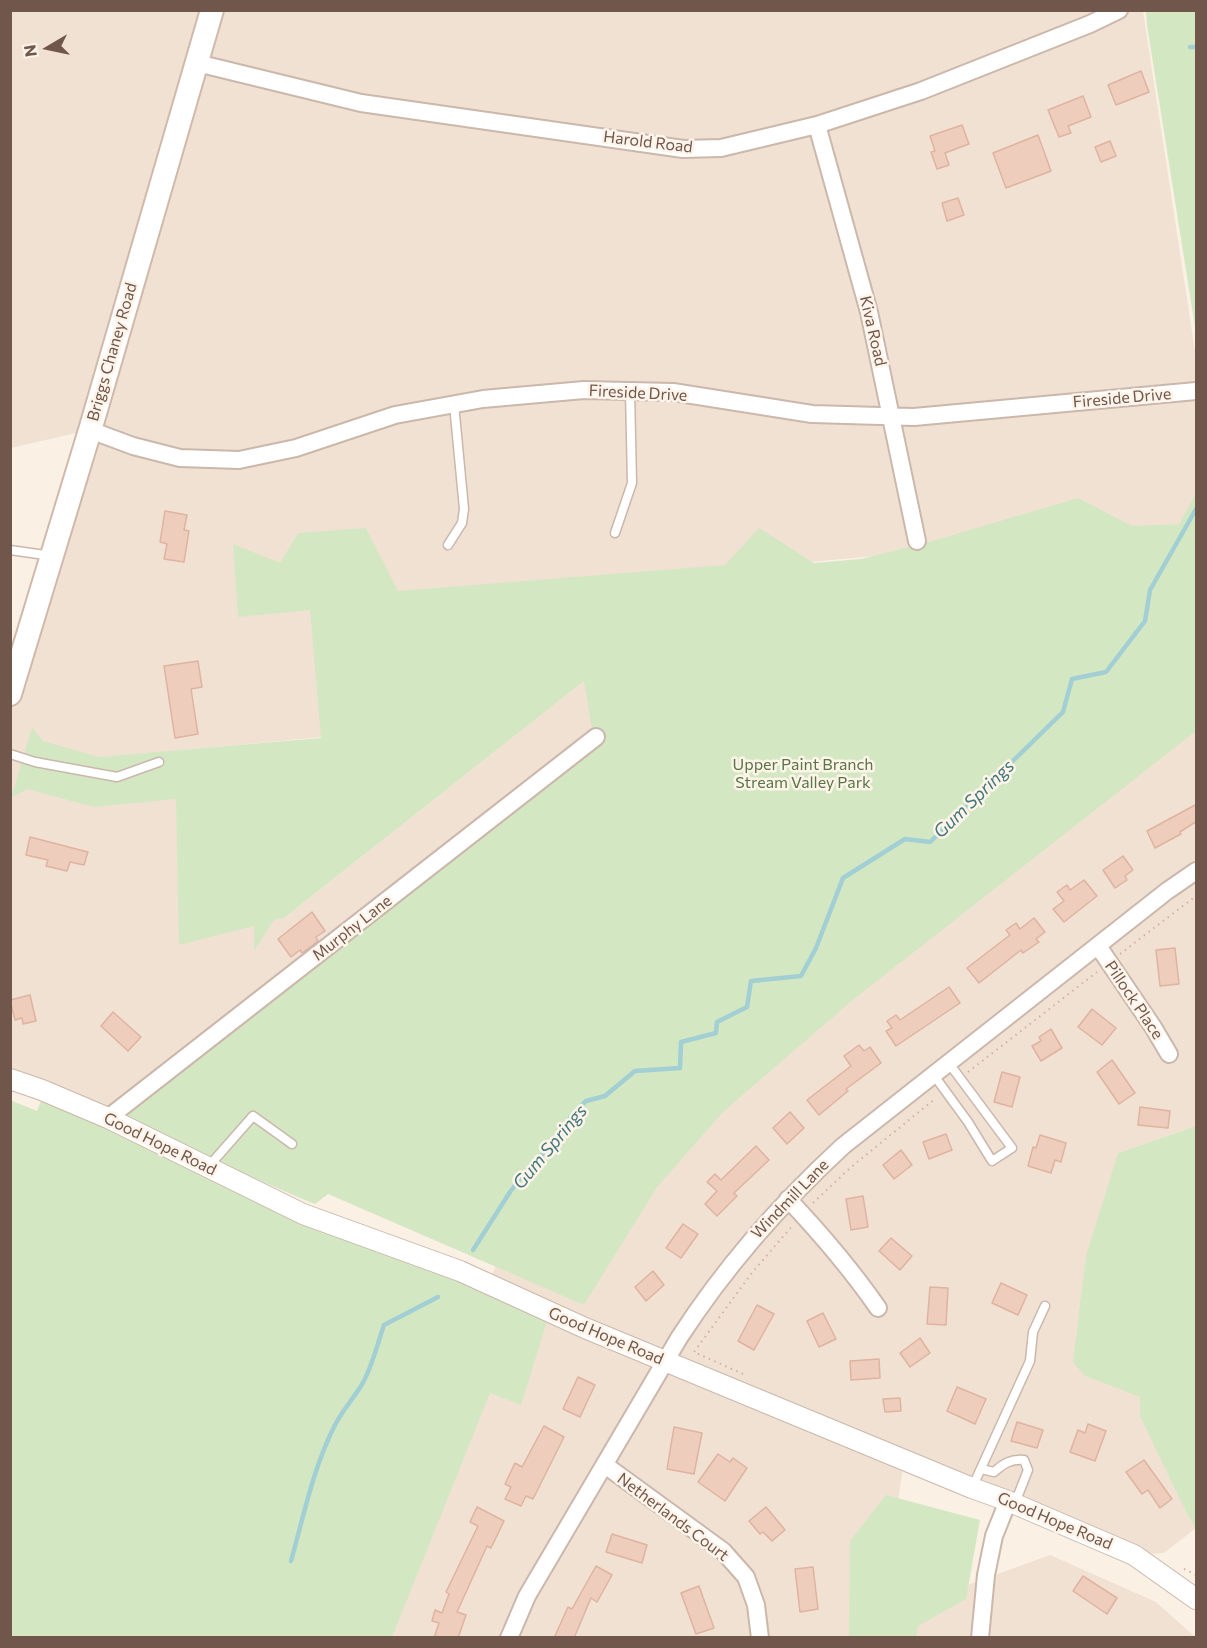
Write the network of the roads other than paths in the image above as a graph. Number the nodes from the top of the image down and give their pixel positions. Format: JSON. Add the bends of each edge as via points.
{"nodes":[{"id":1,"x":212,"y":10,"type":"edge"},
{"id":2,"x":1119,"y":10,"type":"edge"},
{"id":3,"x":197,"y":63,"type":"junction"},
{"id":4,"x":817,"y":124,"type":"junction"},
{"id":5,"x":630,"y":391,"type":"junction"},
{"id":6,"x":1197,"y":391,"type":"edge"},
{"id":7,"x":453,"y":404,"type":"junction"},
{"id":8,"x":891,"y":416,"type":"junction"},
{"id":9,"x":90,"y":430,"type":"junction"},
{"id":10,"x":615,"y":534,"type":"dead end"},
{"id":11,"x":916,"y":541,"type":"dead end"},
{"id":12,"x":448,"y":545,"type":"dead end"},
{"id":13,"x":10,"y":550,"type":"edge"},
{"id":14,"x":52,"y":556,"type":"junction"},
{"id":15,"x":10,"y":694,"type":"edge"},
{"id":16,"x":596,"y":737,"type":"dead end"},
{"id":17,"x":10,"y":754,"type":"edge"},
{"id":18,"x":159,"y":762,"type":"dead end"},
{"id":19,"x":1197,"y":871,"type":"edge"},
{"id":20,"x":1098,"y":946,"type":"junction"},
{"id":21,"x":1169,"y":1054,"type":"dead end"},
{"id":22,"x":948,"y":1062,"type":"junction"},
{"id":23,"x":933,"y":1074,"type":"junction"},
{"id":24,"x":10,"y":1079,"type":"edge"},
{"id":25,"x":108,"y":1118,"type":"junction"},
{"id":26,"x":292,"y":1144,"type":"dead end"},
{"id":27,"x":208,"y":1167,"type":"junction"},
{"id":28,"x":788,"y":1199,"type":"junction"},
{"id":29,"x":1045,"y":1306,"type":"dead end"},
{"id":30,"x":878,"y":1308,"type":"dead end"},
{"id":31,"x":667,"y":1362,"type":"junction"},
{"id":32,"x":605,"y":1465,"type":"junction"},
{"id":33,"x":981,"y":1469,"type":"junction"},
{"id":34,"x":972,"y":1488,"type":"junction"},
{"id":35,"x":1012,"y":1502,"type":"junction"},
{"id":36,"x":1197,"y":1599,"type":"edge"},
{"id":37,"x":509,"y":1638,"type":"edge"},
{"id":38,"x":760,"y":1638,"type":"edge"},
{"id":39,"x":980,"y":1638,"type":"edge"}],
"edges":[{"from":1,"to":3,"type":"main road","name":"Briggs Chaney Road"},
{"from":2,"to":4,"type":"street","name":"Harold Road","via":[[921,91]]},
{"from":3,"to":4,"type":"street","name":"Harold Road","via":[[361,103],[683,148],[721,148]]},
{"from":3,"to":9,"type":"main road","name":"Briggs Chaney Road"},
{"from":4,"to":8,"type":"street","name":"Kiva Road","via":[[869,312]]},
{"from":5,"to":7,"type":"street","name":"Fireside Drive","via":[[584,390]]},
{"from":5,"to":8,"type":"street","name":"Fireside Drive","via":[[673,392],[812,414]]},
{"from":5,"to":10,"type":"lane","via":[[632,483]]},
{"from":6,"to":8,"type":"street","name":"Fireside Drive"},
{"from":7,"to":9,"type":"street","name":"Fireside Drive","via":[[396,415],[296,448],[239,460],[180,458]]},
{"from":7,"to":12,"type":"lane","via":[[464,509],[462,523]]},
{"from":8,"to":11,"type":"street","name":"Kiva Road"},
{"from":9,"to":14,"type":"main road","name":"Briggs Chaney Road"},
{"from":13,"to":14,"type":"lane"},
{"from":14,"to":15,"type":"main road","name":"Briggs Chaney Road"},
{"from":16,"to":25,"type":"street","name":"Murphy Lane"},
{"from":17,"to":18,"type":"lane","via":[[117,777]]},
{"from":19,"to":20,"type":"street","name":"Windmill Lane"},
{"from":20,"to":21,"type":"street","name":"Pillock Place"},
{"from":20,"to":22,"type":"street","name":"Windmill Lane"},
{"from":22,"to":23,"type":"street","name":"Windmill Lane"},
{"from":22,"to":23,"type":"lane","via":[[1012,1148],[992,1161]]},
{"from":23,"to":28,"type":"street","name":"Windmill Lane","via":[[843,1146]]},
{"from":24,"to":25,"type":"street","name":"Good Hope Road"},
{"from":25,"to":27,"type":"street","name":"Good Hope Road"},
{"from":26,"to":27,"type":"lane","via":[[253,1116]]},
{"from":27,"to":31,"type":"street","name":"Good Hope Road","via":[[303,1214],[460,1271]]},
{"from":28,"to":30,"type":"street","via":[[851,1269]]},
{"from":28,"to":31,"type":"street","name":"Windmill Lane","via":[[703,1302]]},
{"from":29,"to":33,"type":"lane","via":[[1033,1332],[1030,1361]]},
{"from":31,"to":32,"type":"street","name":"Windmill Lane"},
{"from":31,"to":34,"type":"street","name":"Good Hope Road"},
{"from":32,"to":37,"type":"street","name":"Windmill Lane","via":[[527,1596]]},
{"from":32,"to":38,"type":"street","name":"Netherlands Court","via":[[723,1551],[746,1577],[756,1605]]},
{"from":33,"to":34,"type":"lane"},
{"from":33,"to":35,"type":"lane","via":[[994,1472],[1006,1462],[1024,1460],[1028,1470]]},
{"from":34,"to":35,"type":"street","name":"Good Hope Road"},
{"from":35,"to":36,"type":"street","name":"Good Hope Road","via":[[1134,1555]]},
{"from":35,"to":39,"type":"street","via":[[994,1536]]}]}
